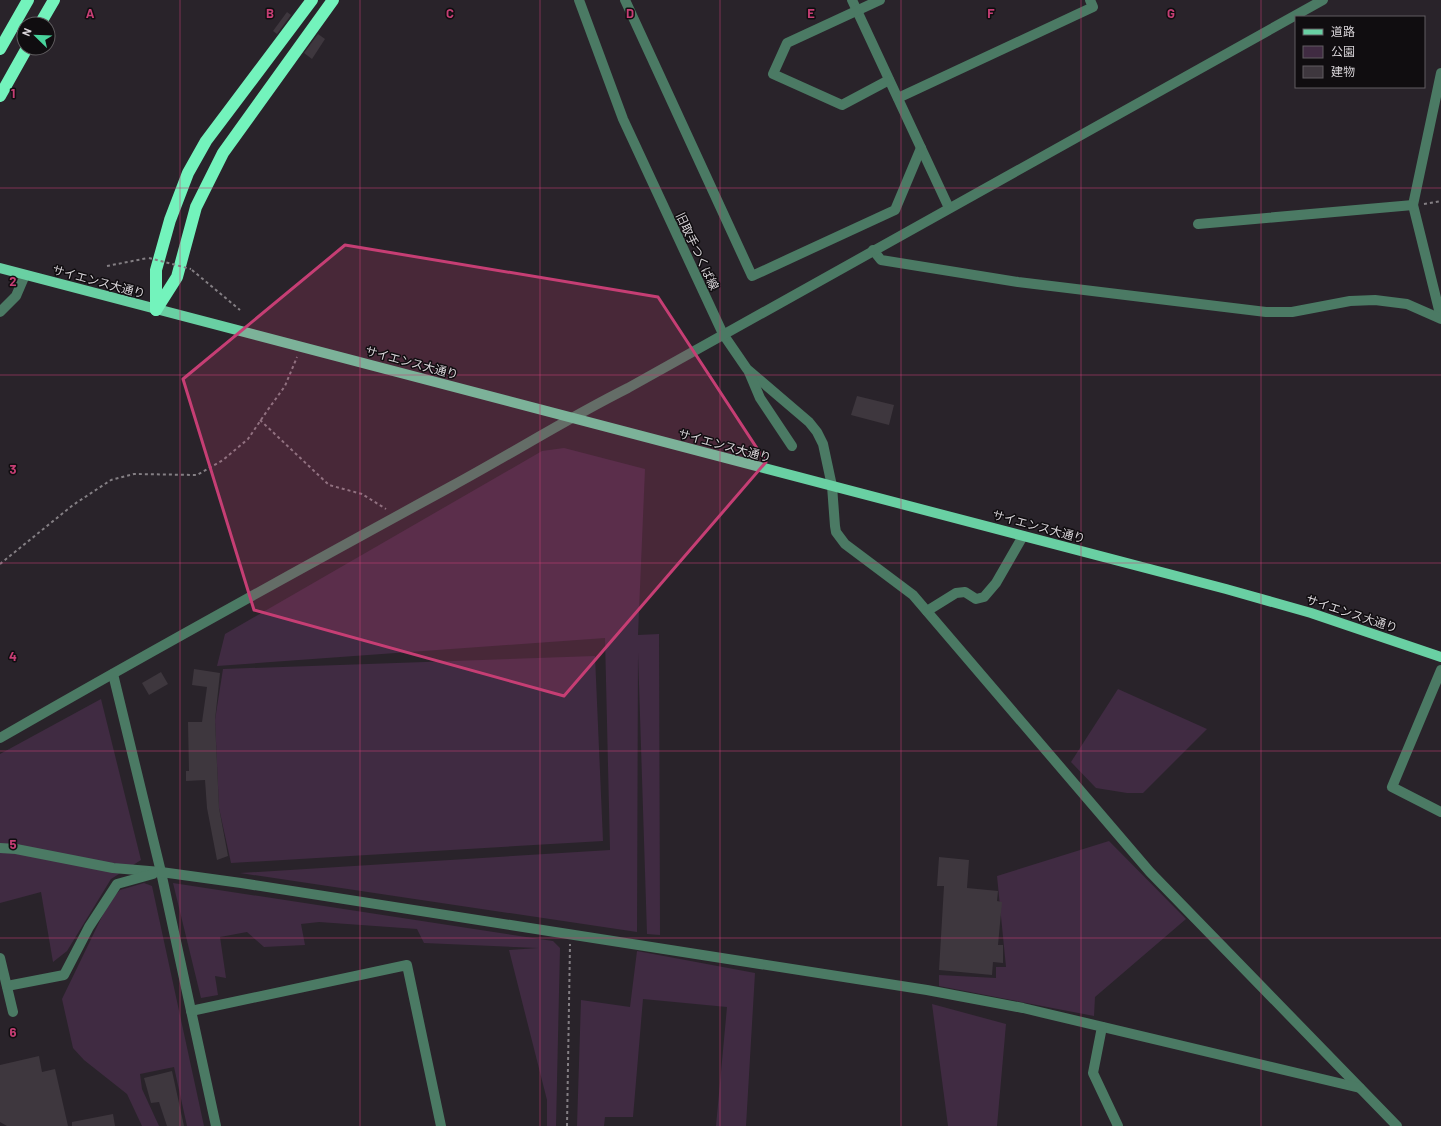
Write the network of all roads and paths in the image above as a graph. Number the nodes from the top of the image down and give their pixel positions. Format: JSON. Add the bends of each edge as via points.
{"nodes":[{"id":1,"x":19,"y":0,"type":"edge"},
{"id":2,"x":28,"y":0,"type":"edge"},
{"id":3,"x":54,"y":0,"type":"edge"},
{"id":4,"x":312,"y":0,"type":"edge"},
{"id":5,"x":333,"y":0,"type":"edge"},
{"id":6,"x":578,"y":0,"type":"edge"},
{"id":7,"x":625,"y":0,"type":"edge"},
{"id":8,"x":852,"y":0,"type":"edge"},
{"id":9,"x":880,"y":0,"type":"edge"},
{"id":10,"x":1090,"y":0,"type":"edge"},
{"id":11,"x":1323,"y":0,"type":"edge"},
{"id":12,"x":857,"y":11,"type":"junction"},
{"id":13,"x":45,"y":16,"type":"edge"},
{"id":14,"x":0,"y":35,"type":"edge"},
{"id":15,"x":0,"y":49,"type":"edge"},
{"id":16,"x":22,"y":56,"type":"edge"},
{"id":17,"x":1441,"y":73,"type":"edge"},
{"id":18,"x":890,"y":80,"type":"junction"},
{"id":19,"x":0,"y":96,"type":"edge"},
{"id":20,"x":898,"y":98,"type":"junction"},
{"id":21,"x":921,"y":148,"type":"junction"},
{"id":22,"x":1441,"y":201,"type":"edge"},
{"id":23,"x":1413,"y":205,"type":"junction"},
{"id":24,"x":949,"y":208,"type":"junction"},
{"id":25,"x":1198,"y":224,"type":"dead end"},
{"id":26,"x":873,"y":250,"type":"junction"},
{"id":27,"x":107,"y":266,"type":"dead end"},
{"id":28,"x":0,"y":268,"type":"edge"},
{"id":29,"x":25,"y":275,"type":"junction"},
{"id":30,"x":156,"y":310,"type":"junction"},
{"id":31,"x":240,"y":310,"type":"dead end"},
{"id":32,"x":0,"y":312,"type":"edge"},
{"id":33,"x":1441,"y":319,"type":"edge"},
{"id":34,"x":723,"y":334,"type":"junction"},
{"id":35,"x":302,"y":347,"type":"junction"},
{"id":36,"x":747,"y":369,"type":"junction"},
{"id":37,"x":570,"y":418,"type":"junction"},
{"id":38,"x":260,"y":420,"type":"junction"},
{"id":39,"x":792,"y":446,"type":"dead end"},
{"id":40,"x":832,"y":486,"type":"junction"},
{"id":41,"x":397,"y":516,"type":"junction"},
{"id":42,"x":1023,"y":536,"type":"junction"},
{"id":43,"x":0,"y":564,"type":"edge"},
{"id":44,"x":927,"y":611,"type":"junction"},
{"id":45,"x":1441,"y":658,"type":"edge"},
{"id":46,"x":1441,"y":670,"type":"edge"},
{"id":47,"x":112,"y":674,"type":"junction"},
{"id":48,"x":0,"y":738,"type":"edge"},
{"id":49,"x":1441,"y":812,"type":"edge"},
{"id":50,"x":0,"y":848,"type":"edge"},
{"id":51,"x":161,"y":872,"type":"junction"},
{"id":52,"x":570,"y":933,"type":"junction"},
{"id":53,"x":0,"y":958,"type":"edge"},
{"id":54,"x":7,"y":986,"type":"junction"},
{"id":55,"x":191,"y":1011,"type":"junction"},
{"id":56,"x":13,"y":1012,"type":"dead end"},
{"id":57,"x":1102,"y":1027,"type":"junction"},
{"id":58,"x":1360,"y":1088,"type":"junction"},
{"id":59,"x":216,"y":1126,"type":"edge"},
{"id":60,"x":441,"y":1126,"type":"edge"},
{"id":61,"x":567,"y":1126,"type":"edge"},
{"id":62,"x":1118,"y":1126,"type":"edge"},
{"id":63,"x":1397,"y":1126,"type":"edge"}],
"edges":[{"from":1,"to":14,"type":"highway"},
{"from":2,"to":15,"type":"highway"},
{"from":3,"to":13,"type":"highway"},
{"from":4,"to":30,"type":"highway","via":[[206,141],[188,174],[170,220],[156,270]]},
{"from":5,"to":30,"type":"highway","via":[[223,153],[196,207],[177,277]]},
{"from":6,"to":34,"type":"street","name":"旧取手つくば線","via":[[622,119]]},
{"from":7,"to":21,"type":"street","via":[[752,276],[895,210]]},
{"from":8,"to":12,"type":"street"},
{"from":9,"to":12,"type":"street"},
{"from":10,"to":20,"type":"street","via":[[1093,7]]},
{"from":11,"to":24,"type":"street"},
{"from":12,"to":18,"type":"street"},
{"from":12,"to":18,"type":"street","via":[[787,43],[773,74],[842,105]]},
{"from":16,"to":19,"type":"highway"},
{"from":17,"to":23,"type":"street"},
{"from":18,"to":20,"type":"street"},
{"from":20,"to":21,"type":"street"},
{"from":21,"to":24,"type":"street"},
{"from":22,"to":23,"type":"path"},
{"from":23,"to":25,"type":"street"},
{"from":23,"to":33,"type":"street"},
{"from":24,"to":26,"type":"street"},
{"from":26,"to":33,"type":"street","via":[[881,260],[1018,282],[1266,312],[1292,312],[1350,301],[1375,300],[1407,304]]},
{"from":26,"to":34,"type":"street"},
{"from":27,"to":31,"type":"path","bridge":true,"via":[[149,258],[191,269]]},
{"from":28,"to":29,"type":"main road","name":"サイエンス大通り"},
{"from":29,"to":30,"type":"main road","name":"サイエンス大通り"},
{"from":29,"to":32,"type":"street","via":[[16,296]]},
{"from":30,"to":35,"type":"main road","name":"サイエンス大通り"},
{"from":34,"to":36,"type":"street","name":"旧取手つくば線"},
{"from":34,"to":37,"type":"street"},
{"from":35,"to":37,"type":"main road","name":"サイエンス大通り"},
{"from":35,"to":38,"type":"path","via":[[286,386]]},
{"from":36,"to":39,"type":"street","via":[[760,398]]},
{"from":36,"to":40,"type":"street","name":"旧取手つくば線","via":[[809,422],[817,432],[823,444]]},
{"from":37,"to":40,"type":"main road","name":"サイエンス大通り"},
{"from":37,"to":41,"type":"street"},
{"from":38,"to":41,"type":"path","via":[[329,485],[362,494]]},
{"from":38,"to":43,"type":"path","via":[[248,440],[223,460],[197,475],[134,474],[111,480],[73,505]]},
{"from":40,"to":42,"type":"main road","name":"サイエンス大通り"},
{"from":40,"to":44,"type":"street","name":"旧取手つくば線","via":[[836,532],[845,544],[913,595]]},
{"from":41,"to":47,"type":"street"},
{"from":42,"to":44,"type":"street","via":[[996,584],[984,597],[976,599],[965,592],[956,593]]},
{"from":42,"to":45,"type":"main road","name":"サイエンス大通り","via":[[1311,613]]},
{"from":44,"to":58,"type":"street","name":"旧取手つくば線","via":[[1150,872]]},
{"from":46,"to":49,"type":"street","via":[[1392,787]]},
{"from":47,"to":48,"type":"street"},
{"from":47,"to":51,"type":"street"},
{"from":50,"to":51,"type":"street","via":[[113,868]]},
{"from":51,"to":52,"type":"street"},
{"from":51,"to":54,"type":"street","via":[[117,884],[89,927],[64,976]]},
{"from":51,"to":55,"type":"street"},
{"from":52,"to":57,"type":"street","via":[[928,990],[1024,1008]]},
{"from":52,"to":61,"type":"path"},
{"from":53,"to":54,"type":"street"},
{"from":54,"to":56,"type":"street"},
{"from":55,"to":59,"type":"street"},
{"from":55,"to":60,"type":"street","via":[[407,965]]},
{"from":57,"to":58,"type":"street"},
{"from":57,"to":62,"type":"street","via":[[1093,1073]]},
{"from":58,"to":63,"type":"street","name":"旧取手つくば線"}]}
